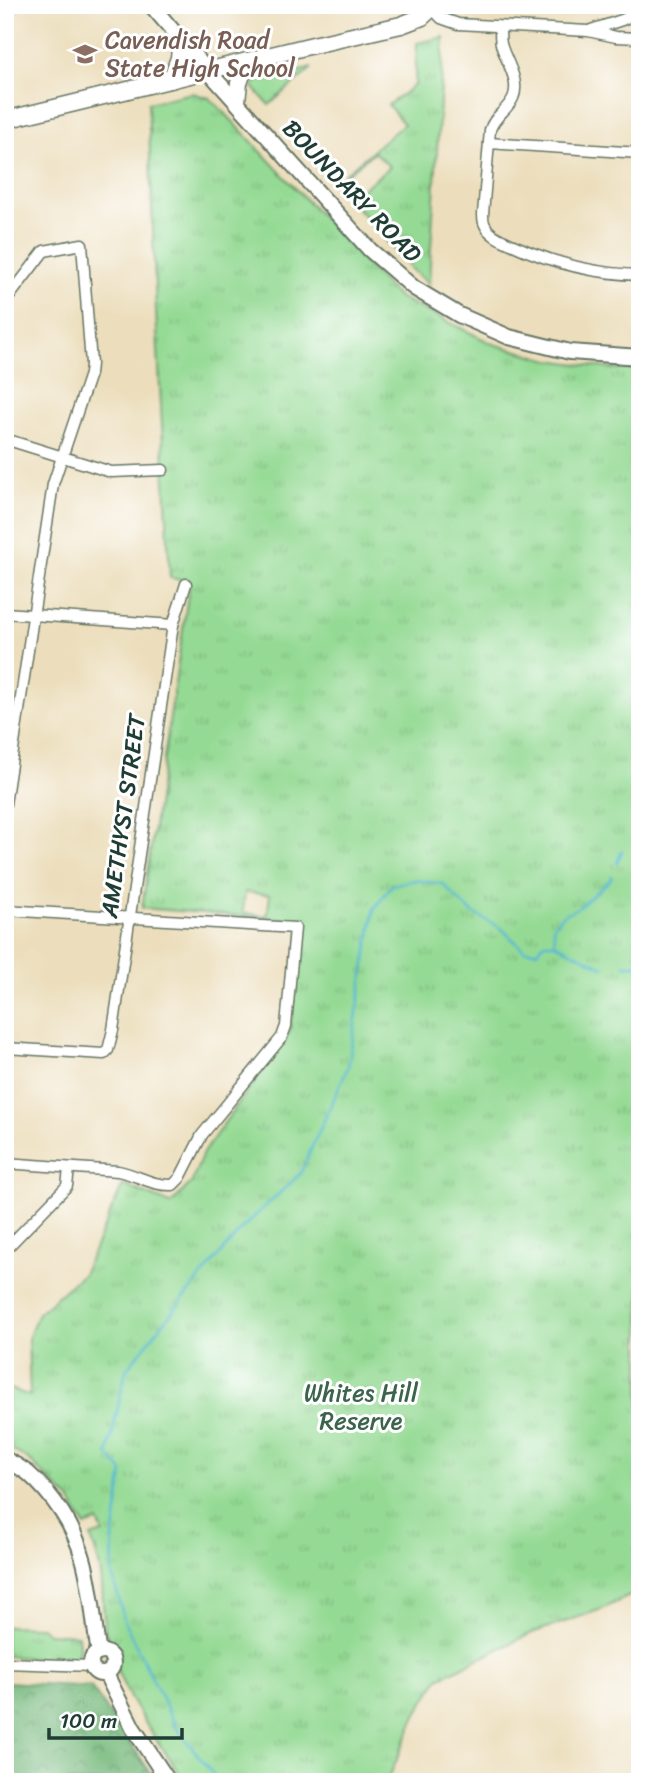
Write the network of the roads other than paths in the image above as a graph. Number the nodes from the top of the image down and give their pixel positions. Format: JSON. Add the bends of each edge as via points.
{"nodes":[{"id":1,"x":151,"y":5,"type":"edge"},
{"id":2,"x":434,"y":7,"type":"edge"},
{"id":3,"x":640,"y":12,"type":"edge"},
{"id":4,"x":500,"y":27,"type":"junction"},
{"id":5,"x":588,"y":31,"type":"junction"},
{"id":6,"x":640,"y":38,"type":"edge"},
{"id":7,"x":181,"y":40,"type":"junction"},
{"id":8,"x":247,"y":61,"type":"junction"},
{"id":9,"x":209,"y":71,"type":"junction"},
{"id":10,"x":171,"y":80,"type":"junction"},
{"id":11,"x":237,"y":101,"type":"junction"},
{"id":12,"x":5,"y":120,"type":"edge"},
{"id":13,"x":489,"y":143,"type":"junction"},
{"id":14,"x":640,"y":153,"type":"edge"},
{"id":15,"x":640,"y":275,"type":"edge"},
{"id":16,"x":5,"y":302,"type":"edge"},
{"id":17,"x":640,"y":357,"type":"edge"},
{"id":18,"x":5,"y":439,"type":"edge"},
{"id":19,"x":62,"y":456,"type":"junction"},
{"id":20,"x":163,"y":470,"type":"dead end"},
{"id":21,"x":187,"y":584,"type":"dead end"},
{"id":22,"x":5,"y":613,"type":"edge"},
{"id":23,"x":34,"y":615,"type":"junction"},
{"id":24,"x":173,"y":625,"type":"junction"},
{"id":25,"x":5,"y":804,"type":"edge"},
{"id":26,"x":5,"y":910,"type":"edge"},
{"id":27,"x":130,"y":918,"type":"junction"},
{"id":28,"x":5,"y":1048,"type":"edge"},
{"id":29,"x":5,"y":1163,"type":"edge"},
{"id":30,"x":69,"y":1169,"type":"junction"},
{"id":31,"x":5,"y":1250,"type":"edge"},
{"id":32,"x":5,"y":1458,"type":"edge"},
{"id":33,"x":95,"y":1660,"type":"junction"},
{"id":34,"x":5,"y":1663,"type":"edge"},
{"id":35,"x":169,"y":1782,"type":"edge"}],
"edges":[{"from":1,"to":7,"type":"main road","name":"BOUNDARY ROAD"},
{"from":2,"to":4,"type":"street","via":[[441,18],[458,24]]},
{"from":2,"to":8,"type":"main road","via":[[401,25]]},
{"from":3,"to":5,"type":"street"},
{"from":4,"to":5,"type":"street"},
{"from":4,"to":13,"type":"street","via":[[515,90],[513,100],[492,121]]},
{"from":5,"to":6,"type":"street"},
{"from":7,"to":9,"type":"main road","name":"BOUNDARY ROAD"},
{"from":7,"to":10,"type":"main road"},
{"from":8,"to":9,"type":"main road"},
{"from":8,"to":11,"type":"main road"},
{"from":9,"to":10,"type":"main road"},
{"from":9,"to":11,"type":"main road","name":"BOUNDARY ROAD"},
{"from":10,"to":12,"type":"main road"},
{"from":11,"to":17,"type":"main road","name":"BOUNDARY ROAD","via":[[370,250],[414,288],[509,337],[570,352]]},
{"from":13,"to":14,"type":"street"},
{"from":13,"to":15,"type":"street","via":[[483,215],[491,233],[534,255],[569,265]]},
{"from":16,"to":19,"type":"street","via":[[44,251],[82,244],[91,364]]},
{"from":18,"to":19,"type":"street"},
{"from":19,"to":20,"type":"street","via":[[111,472]]},
{"from":19,"to":23,"type":"street","via":[[53,484]]},
{"from":21,"to":24,"type":"street","name":"AMETHYST STREET"},
{"from":22,"to":23,"type":"street"},
{"from":23,"to":24,"type":"street"},
{"from":23,"to":25,"type":"street"},
{"from":24,"to":27,"type":"street","name":"AMETHYST STREET"},
{"from":26,"to":27,"type":"street"},
{"from":27,"to":28,"type":"street","name":"AMETHYST STREET","via":[[108,1050],[104,1054]]},
{"from":27,"to":30,"type":"street","via":[[295,928],[286,1026],[282,1037],[202,1135],[173,1185],[159,1186],[118,1171]]},
{"from":29,"to":30,"type":"street"},
{"from":30,"to":31,"type":"street","via":[[67,1186]]},
{"from":32,"to":33,"type":"main road","via":[[48,1494],[76,1538],[84,1559]]},
{"from":33,"to":34,"type":"street"},
{"from":33,"to":35,"type":"main road","via":[[107,1654],[113,1660],[106,1674]]}]}
